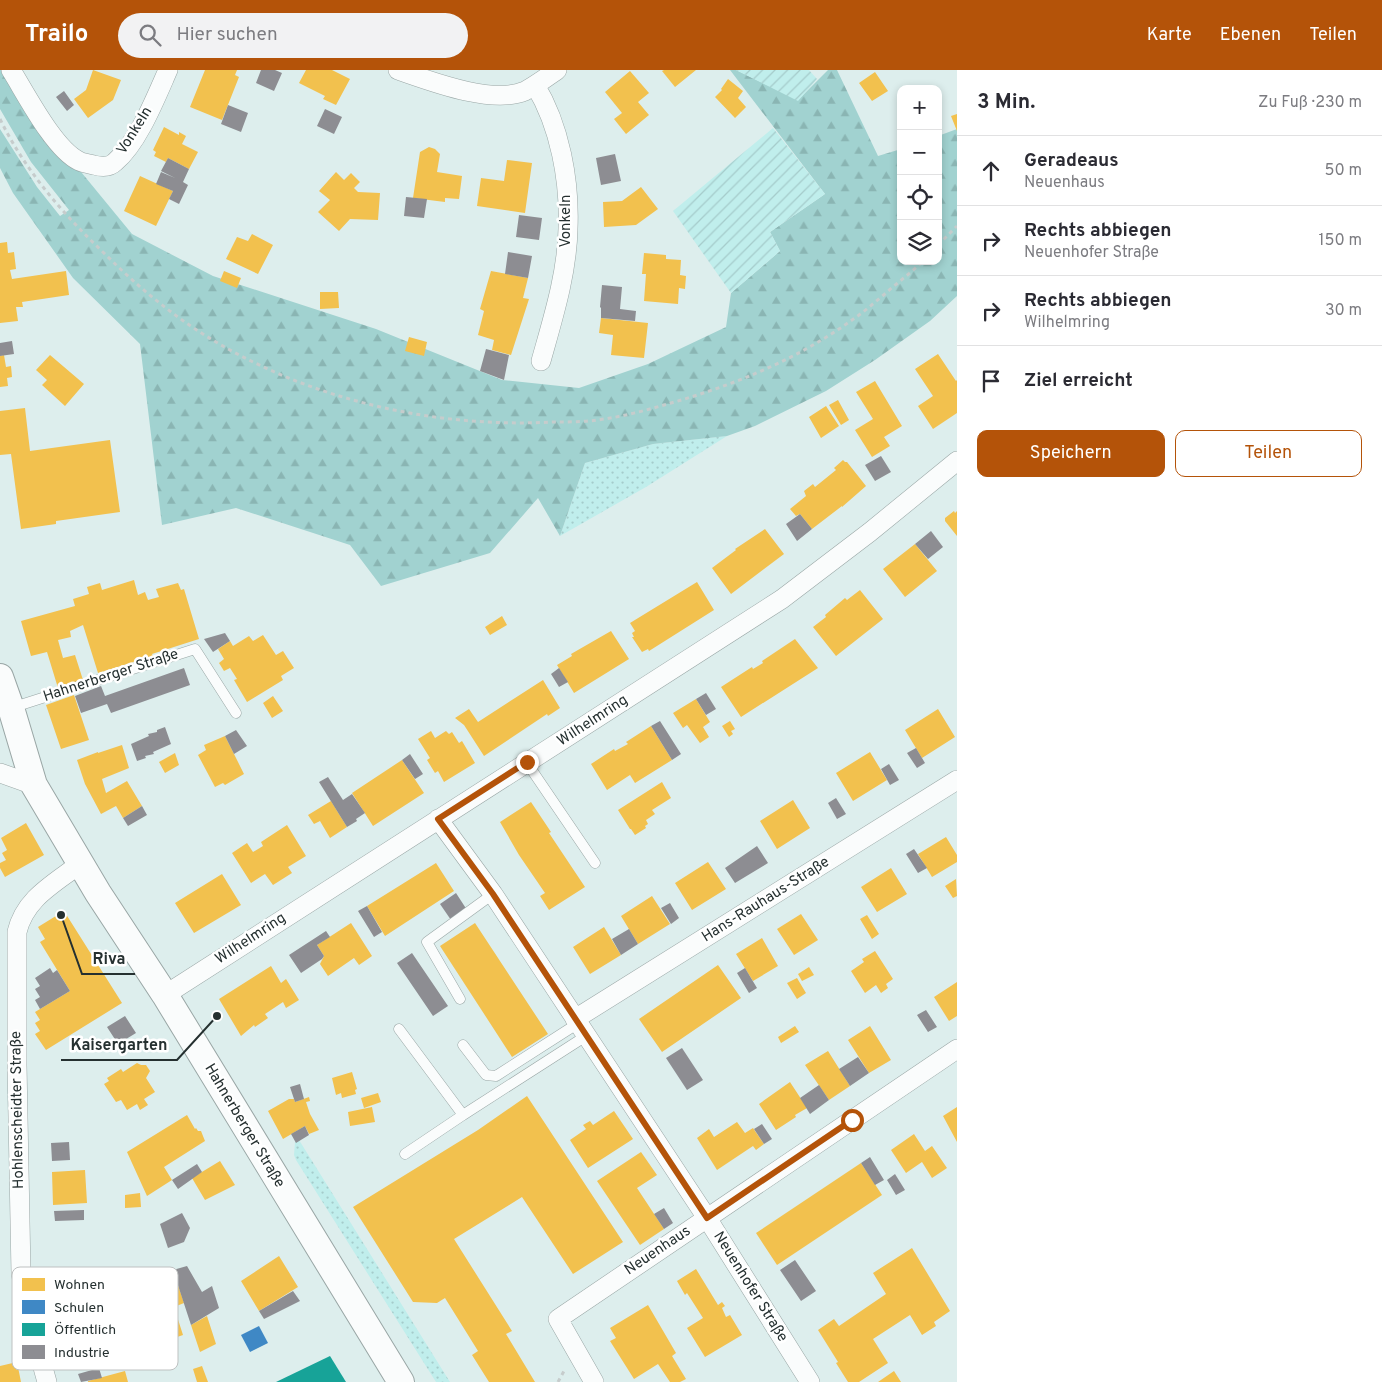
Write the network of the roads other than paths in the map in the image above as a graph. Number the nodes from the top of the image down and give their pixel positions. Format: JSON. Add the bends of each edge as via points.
{"nodes":[{"id":1,"x":11,"y":70,"type":"edge"},
{"id":2,"x":168,"y":70,"type":"edge"},
{"id":3,"x":398,"y":70,"type":"edge"},
{"id":4,"x":557,"y":70,"type":"edge"},
{"id":5,"x":536,"y":85,"type":"junction"},
{"id":6,"x":541,"y":361,"type":"dead end"},
{"id":7,"x":957,"y":461,"type":"edge"},
{"id":8,"x":0,"y":676,"type":"edge"},
{"id":9,"x":12,"y":708,"type":"junction"},
{"id":10,"x":236,"y":713,"type":"dead end"},
{"id":11,"x":527,"y":762,"type":"junction"},
{"id":12,"x":0,"y":774,"type":"edge"},
{"id":13,"x":957,"y":780,"type":"edge"},
{"id":14,"x":34,"y":785,"type":"junction"},
{"id":15,"x":438,"y":819,"type":"junction"},
{"id":16,"x":81,"y":863,"type":"junction"},
{"id":17,"x":595,"y":863,"type":"dead end"},
{"id":18,"x":493,"y":894,"type":"junction"},
{"id":19,"x":165,"y":995,"type":"junction"},
{"id":20,"x":460,"y":999,"type":"dead end"},
{"id":21,"x":579,"y":1026,"type":"junction"},
{"id":22,"x":399,"y":1029,"type":"dead end"},
{"id":23,"x":463,"y":1045,"type":"dead end"},
{"id":24,"x":957,"y":1049,"type":"edge"},
{"id":25,"x":463,"y":1115,"type":"junction"},
{"id":26,"x":404,"y":1154,"type":"dead end"},
{"id":27,"x":707,"y":1218,"type":"junction"},
{"id":28,"x":21,"y":1267,"type":"edge"},
{"id":29,"x":401,"y":1382,"type":"edge"},
{"id":30,"x":594,"y":1382,"type":"edge"},
{"id":31,"x":810,"y":1382,"type":"edge"}],
"edges":[{"from":1,"to":2,"type":"street","name":"Vonkeln","via":[[41,119],[65,150],[78,161],[99,167],[115,163],[131,143]]},
{"from":3,"to":5,"type":"street","via":[[443,86],[499,95],[524,91]]},
{"from":4,"to":5,"type":"street"},
{"from":5,"to":6,"type":"street","name":"Vonkeln","via":[[558,138],[568,229],[558,299]]},
{"from":7,"to":11,"type":"street","name":"Wilhelmring","via":[[782,600]]},
{"from":8,"to":9,"type":"main road","name":"Hahnerberger Straße"},
{"from":9,"to":10,"type":"lane","name":"Hahnerberger Straße","via":[[195,649]]},
{"from":9,"to":14,"type":"main road","name":"Hahnerberger Straße"},
{"from":11,"to":15,"type":"street","name":"Wilhelmring"},
{"from":11,"to":17,"type":"lane"},
{"from":12,"to":14,"type":"street"},
{"from":13,"to":21,"type":"street","name":"Hans-Rauhaus-Straße"},
{"from":14,"to":16,"type":"main road","name":"Hahnerberger Straße"},
{"from":15,"to":18,"type":"street","name":"Neuenhofer Straße"},
{"from":15,"to":19,"type":"street","name":"Wilhelmring"},
{"from":16,"to":19,"type":"main road","name":"Hahnerberger Straße"},
{"from":16,"to":28,"type":"street","name":"Hohlenscheidter Straße","via":[[36,897],[27,907],[17,932]]},
{"from":18,"to":20,"type":"lane","via":[[427,942]]},
{"from":18,"to":21,"type":"street","name":"Neuenhofer Straße"},
{"from":19,"to":29,"type":"main road","name":"Hahnerberger Straße"},
{"from":21,"to":23,"type":"lane","via":[[496,1076],[486,1075]]},
{"from":21,"to":25,"type":"lane"},
{"from":21,"to":27,"type":"street","name":"Neuenhofer Straße"},
{"from":22,"to":25,"type":"lane"},
{"from":24,"to":27,"type":"street","name":"Neuenhaus"},
{"from":25,"to":26,"type":"lane"},
{"from":27,"to":30,"type":"street","name":"Neuenhaus","via":[[558,1319]]},
{"from":27,"to":31,"type":"street","name":"Neuenhofer Straße"}]}
